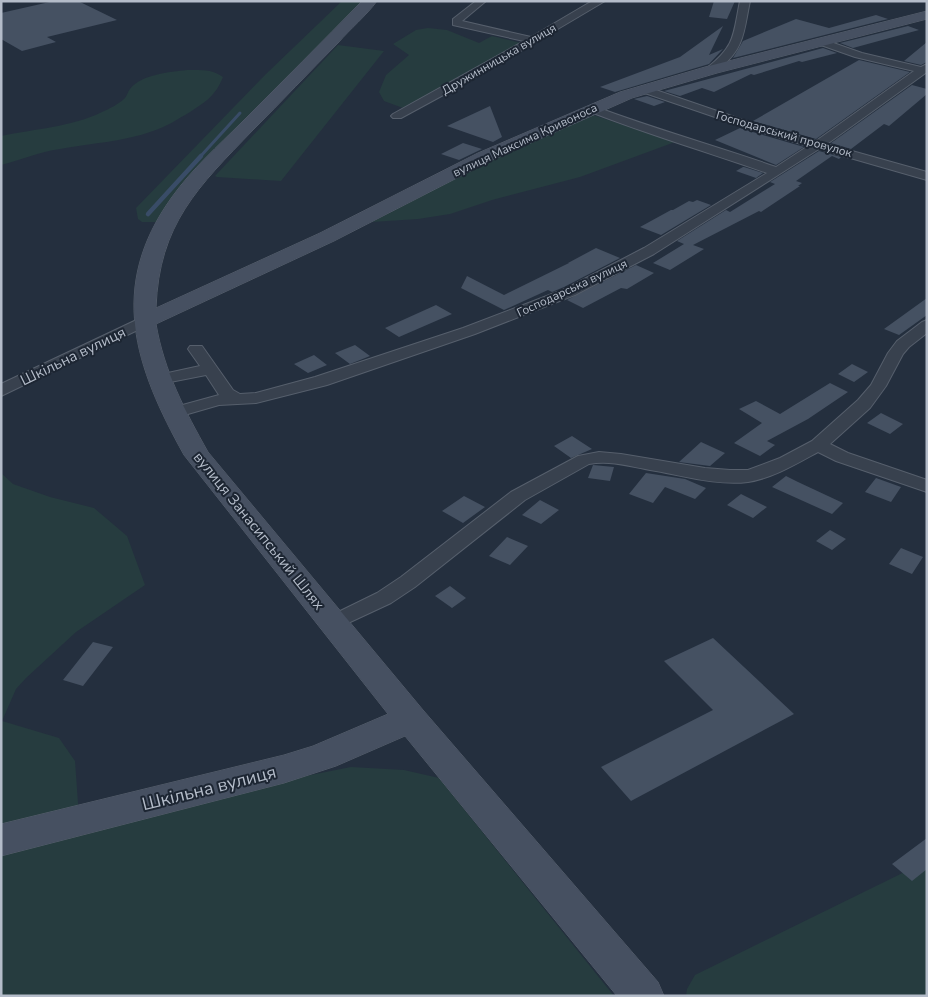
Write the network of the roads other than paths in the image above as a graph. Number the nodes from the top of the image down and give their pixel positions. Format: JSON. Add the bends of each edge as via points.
{"nodes":[{"id":1,"x":370,"y":1,"type":"edge"},
{"id":2,"x":482,"y":1,"type":"edge"},
{"id":3,"x":601,"y":1,"type":"edge"},
{"id":4,"x":745,"y":1,"type":"edge"},
{"id":5,"x":927,"y":15,"type":"edge"},
{"id":6,"x":533,"y":40,"type":"junction"},
{"id":7,"x":822,"y":42,"type":"junction"},
{"id":8,"x":924,"y":68,"type":"edge"},
{"id":9,"x":711,"y":70,"type":"junction"},
{"id":10,"x":643,"y":89,"type":"junction"},
{"id":11,"x":592,"y":108,"type":"junction"},
{"id":12,"x":397,"y":116,"type":"dead end"},
{"id":13,"x":820,"y":144,"type":"junction"},
{"id":14,"x":778,"y":172,"type":"junction"},
{"id":15,"x":927,"y":176,"type":"edge"},
{"id":16,"x":145,"y":321,"type":"junction"},
{"id":17,"x":927,"y":325,"type":"edge"},
{"id":18,"x":196,"y":349,"type":"dead end"},
{"id":19,"x":210,"y":370,"type":"junction"},
{"id":20,"x":160,"y":379,"type":"junction"},
{"id":21,"x":1,"y":391,"type":"edge"},
{"id":22,"x":236,"y":398,"type":"junction"},
{"id":23,"x":174,"y":413,"type":"junction"},
{"id":24,"x":818,"y":445,"type":"junction"},
{"id":25,"x":927,"y":486,"type":"edge"},
{"id":26,"x":333,"y":623,"type":"junction"},
{"id":27,"x":411,"y":719,"type":"junction"},
{"id":28,"x":1,"y":840,"type":"edge"},
{"id":29,"x":644,"y":996,"type":"edge"}],
"edges":[{"from":1,"to":16,"type":"main road","name":"вулиця Занасипський Шлях","via":[[228,146],[170,214],[156,245],[148,280]]},
{"from":2,"to":6,"type":"street","via":[[456,23]]},
{"from":3,"to":6,"type":"street","name":"Дружинницька вулиця"},
{"from":4,"to":9,"type":"street","via":[[736,44]]},
{"from":5,"to":7,"type":"main road","name":"вулиця Максима Кривоноса"},
{"from":6,"to":12,"type":"street","name":"Дружинницька вулиця"},
{"from":7,"to":8,"type":"street","via":[[859,55]]},
{"from":7,"to":9,"type":"main road","name":"вулиця Максима Кривоноса"},
{"from":8,"to":13,"type":"street","name":"Господарська вулиця"},
{"from":9,"to":10,"type":"main road","name":"вулиця Максима Кривоноса"},
{"from":10,"to":11,"type":"main road","name":"вулиця Максима Кривоноса"},
{"from":10,"to":13,"type":"street","name":"Господарський провулок","via":[[754,127]]},
{"from":11,"to":14,"type":"street","via":[[644,129]]},
{"from":11,"to":16,"type":"main road","name":"вулиця Максима Кривоноса","via":[[484,157],[319,241]]},
{"from":13,"to":14,"type":"street","name":"Господарська вулиця"},
{"from":13,"to":15,"type":"street","name":"Господарський провулок"},
{"from":14,"to":22,"type":"street","name":"Господарська вулиця","via":[[649,251],[570,292],[469,331],[322,381],[256,398]]},
{"from":16,"to":20,"type":"main road","name":"вулиця Занасипський Шлях"},
{"from":16,"to":21,"type":"street","name":"Шкільна вулиця"},
{"from":17,"to":24,"type":"street","via":[[903,344],[864,404]]},
{"from":18,"to":19,"type":"street"},
{"from":19,"to":20,"type":"street"},
{"from":19,"to":22,"type":"street","via":[[227,394]]},
{"from":20,"to":23,"type":"main road","name":"вулиця Занасипський Шлях"},
{"from":22,"to":23,"type":"street","name":"Господарська вулиця"},
{"from":23,"to":26,"type":"main road","name":"вулиця Занасипський Шлях","via":[[197,455]]},
{"from":24,"to":25,"type":"street","via":[[842,457]]},
{"from":24,"to":26,"type":"street","via":[[764,472],[748,476],[704,474],[620,459],[599,457],[584,460],[501,507],[384,598]]},
{"from":26,"to":27,"type":"main road","name":"вулиця Занасипський Шлях"},
{"from":27,"to":28,"type":"main road","name":"Шкільна вулиця","via":[[324,756],[284,769]]},
{"from":27,"to":29,"type":"main road","name":"вулиця Занасипський Шлях"}]}
